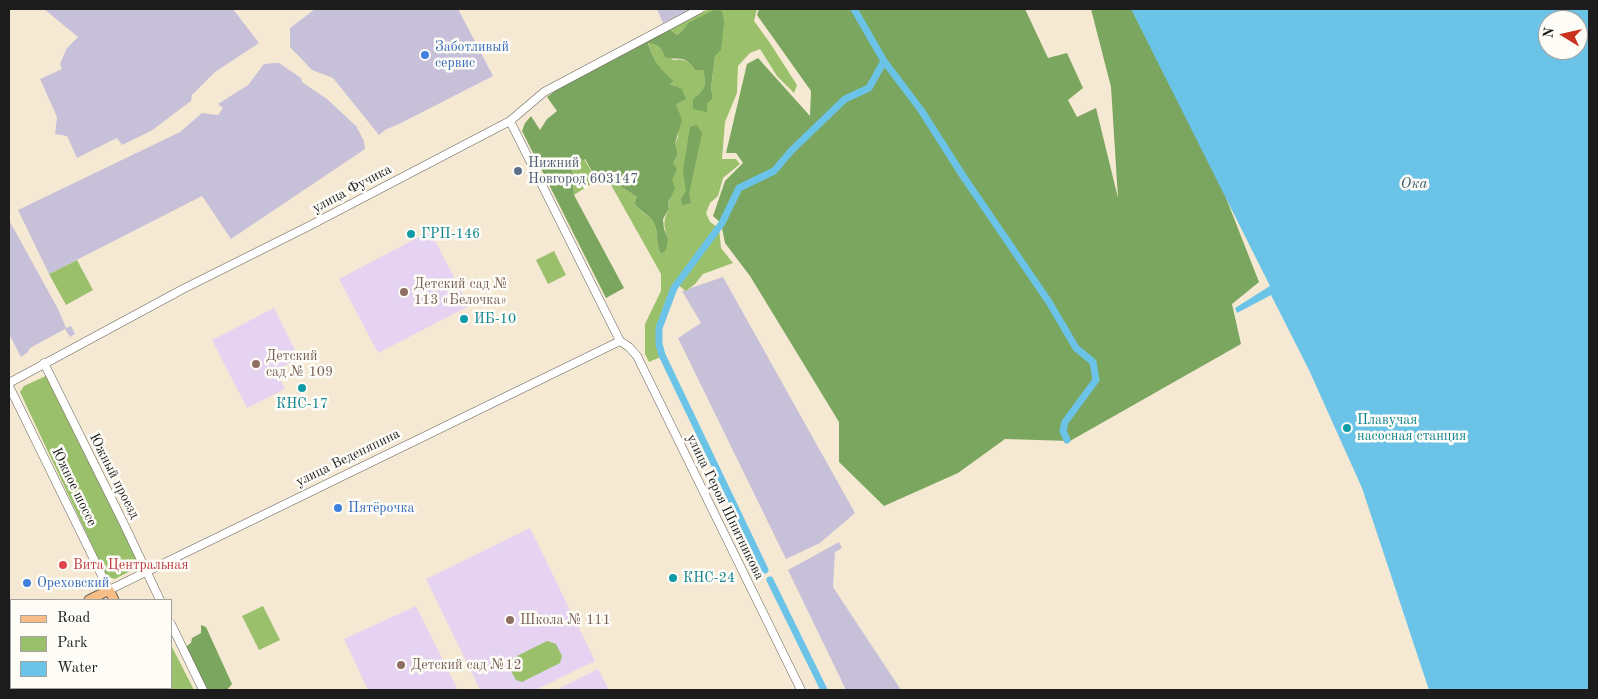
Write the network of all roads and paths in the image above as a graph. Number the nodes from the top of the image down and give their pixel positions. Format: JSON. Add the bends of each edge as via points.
{"nodes":[{"id":1,"x":700,"y":9,"type":"edge"},
{"id":2,"x":510,"y":121,"type":"junction"},
{"id":3,"x":620,"y":341,"type":"junction"},
{"id":4,"x":44,"y":364,"type":"junction"},
{"id":5,"x":9,"y":384,"type":"edge"},
{"id":6,"x":147,"y":572,"type":"junction"},
{"id":7,"x":109,"y":590,"type":"junction"},
{"id":8,"x":92,"y":599,"type":"edge"},
{"id":9,"x":114,"y":599,"type":"edge"},
{"id":10,"x":160,"y":599,"type":"edge"},
{"id":11,"x":172,"y":626,"type":"edge"},
{"id":12,"x":204,"y":690,"type":"edge"},
{"id":13,"x":801,"y":690,"type":"edge"}],
"edges":[{"from":1,"to":2,"type":"street","name":"улица Фучика","via":[[544,92]]},
{"from":2,"to":3,"type":"street"},
{"from":2,"to":4,"type":"street","name":"улица Фучика"},
{"from":3,"to":6,"type":"street","name":"улица Веденяпина"},
{"from":3,"to":13,"type":"street","name":"улица Героя Шнитникова","via":[[637,356]]},
{"from":4,"to":5,"type":"street","name":"улица Фучика"},
{"from":4,"to":6,"type":"street","name":"Южный проезд"},
{"from":5,"to":7,"type":"street","name":"Южное шоссе"},
{"from":6,"to":7,"type":"street","name":"улица Веденяпина"},
{"from":6,"to":10,"type":"street","name":"Южный проезд"},
{"from":7,"to":8,"type":"main road","name":"улица Веденяпина"},
{"from":7,"to":9,"type":"main road","name":"Южное шоссе"},
{"from":11,"to":12,"type":"street"}]}
